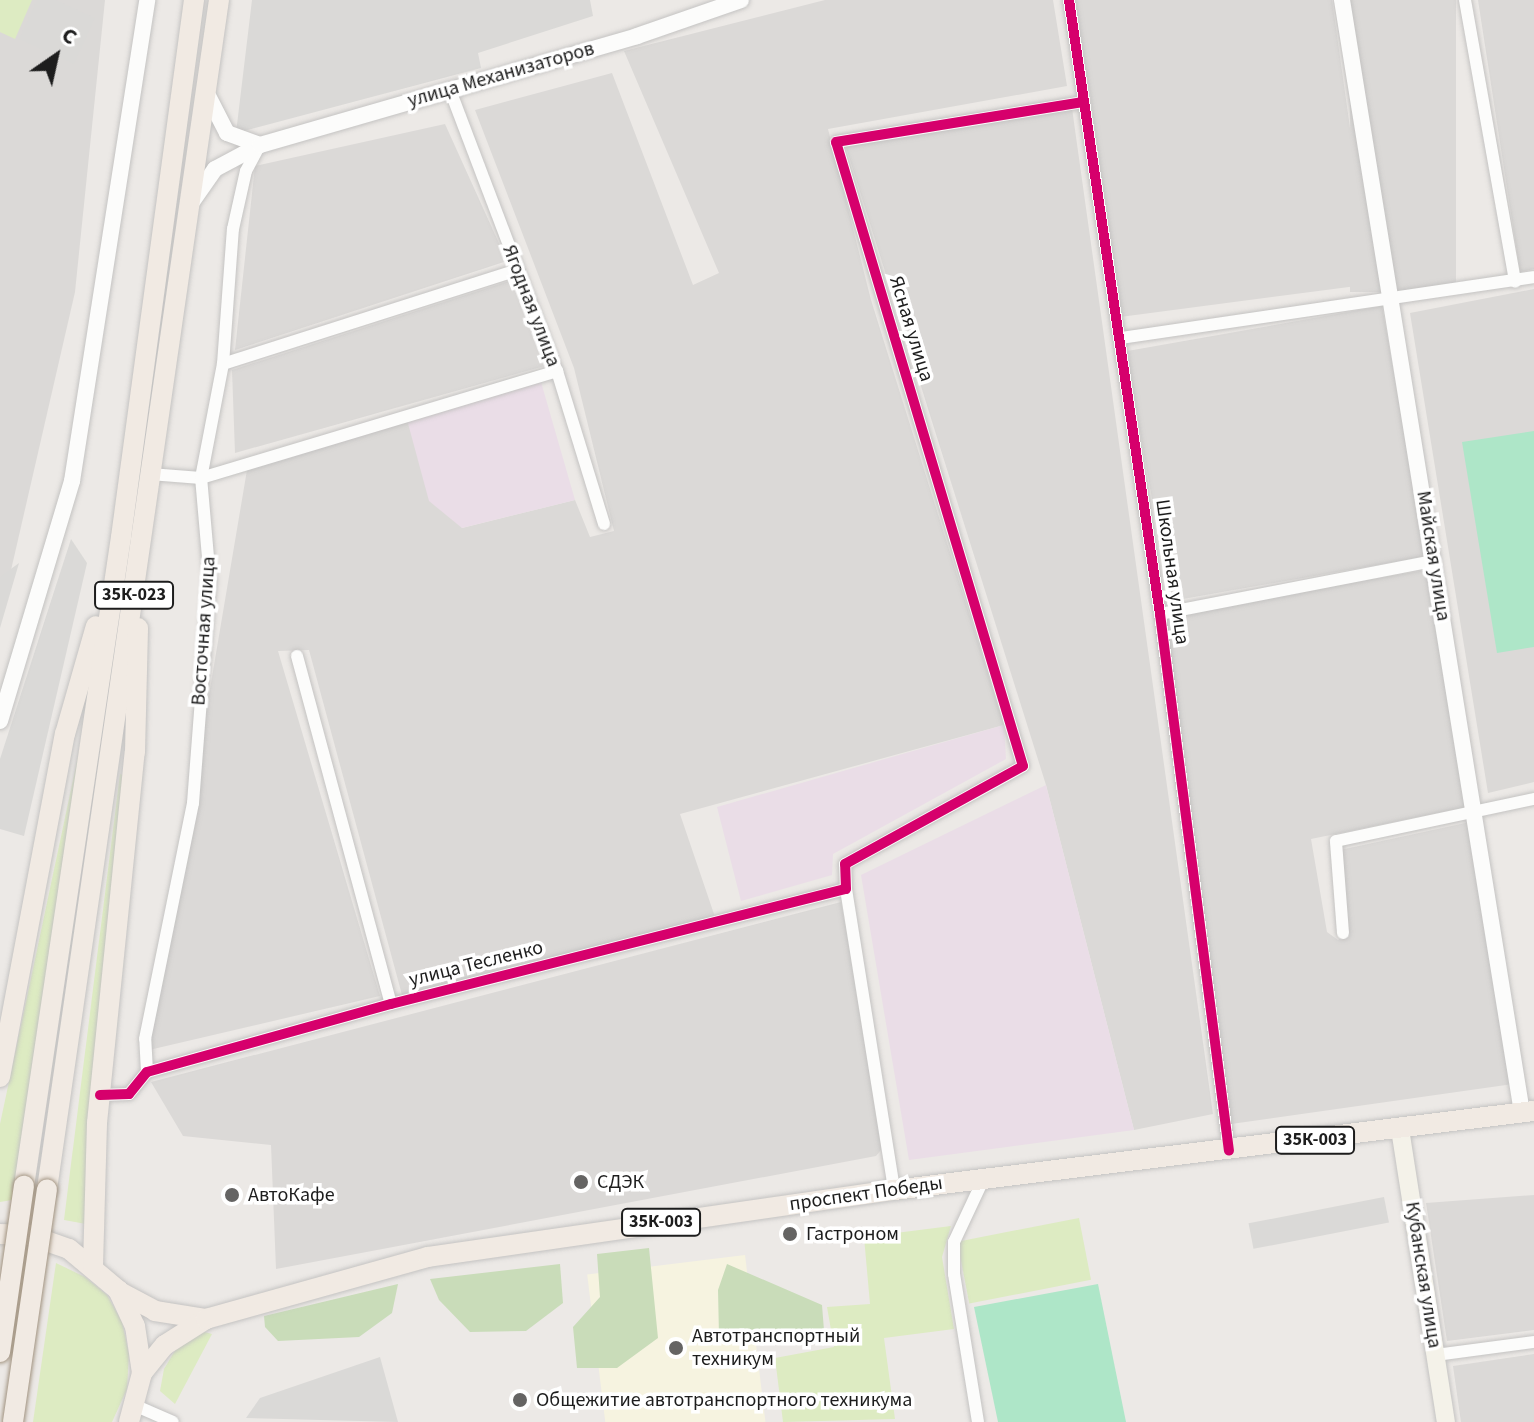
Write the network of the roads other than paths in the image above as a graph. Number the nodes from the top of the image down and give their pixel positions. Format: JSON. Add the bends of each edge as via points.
{"nodes":[{"id":1,"x":147,"y":0,"type":"edge"},
{"id":2,"x":194,"y":0,"type":"edge"},
{"id":3,"x":219,"y":0,"type":"edge"},
{"id":4,"x":741,"y":0,"type":"edge"},
{"id":5,"x":1069,"y":0,"type":"edge"},
{"id":6,"x":1342,"y":0,"type":"edge"},
{"id":7,"x":1465,"y":0,"type":"edge"},
{"id":8,"x":205,"y":90,"type":"junction"},
{"id":9,"x":450,"y":90,"type":"junction"},
{"id":10,"x":1083,"y":102,"type":"junction"},
{"id":11,"x":260,"y":145,"type":"junction"},
{"id":12,"x":187,"y":210,"type":"junction"},
{"id":13,"x":517,"y":270,"type":"junction"},
{"id":14,"x":1534,"y":277,"type":"edge"},
{"id":15,"x":1515,"y":282,"type":"junction"},
{"id":16,"x":1391,"y":298,"type":"junction"},
{"id":17,"x":1121,"y":338,"type":"junction"},
{"id":18,"x":223,"y":364,"type":"junction"},
{"id":19,"x":557,"y":371,"type":"junction"},
{"id":20,"x":150,"y":474,"type":"junction"},
{"id":21,"x":201,"y":478,"type":"junction"},
{"id":22,"x":604,"y":524,"type":"dead end"},
{"id":23,"x":121,"y":537,"type":"junction"},
{"id":24,"x":1433,"y":561,"type":"junction"},
{"id":25,"x":137,"y":571,"type":"junction"},
{"id":26,"x":1160,"y":614,"type":"junction"},
{"id":27,"x":297,"y":656,"type":"dead end"},
{"id":28,"x":0,"y":721,"type":"edge"},
{"id":29,"x":1534,"y":799,"type":"edge"},
{"id":30,"x":1475,"y":812,"type":"junction"},
{"id":31,"x":846,"y":889,"type":"junction"},
{"id":32,"x":1343,"y":933,"type":"dead end"},
{"id":33,"x":391,"y":1004,"type":"junction"},
{"id":34,"x":147,"y":1072,"type":"junction"},
{"id":35,"x":0,"y":1077,"type":"edge"},
{"id":36,"x":100,"y":1095,"type":"junction"},
{"id":37,"x":1528,"y":1112,"type":"edge"},
{"id":38,"x":1400,"y":1129,"type":"junction"},
{"id":39,"x":1229,"y":1151,"type":"junction"},
{"id":40,"x":984,"y":1178,"type":"junction"},
{"id":41,"x":894,"y":1190,"type":"junction"},
{"id":42,"x":0,"y":1234,"type":"edge"},
{"id":43,"x":93,"y":1266,"type":"junction"},
{"id":44,"x":118,"y":1290,"type":"junction"},
{"id":45,"x":206,"y":1319,"type":"junction"},
{"id":46,"x":1534,"y":1342,"type":"edge"},
{"id":47,"x":0,"y":1352,"type":"edge"},
{"id":48,"x":1436,"y":1355,"type":"junction"},
{"id":49,"x":142,"y":1373,"type":"junction"},
{"id":50,"x":132,"y":1414,"type":"edge"},
{"id":51,"x":13,"y":1422,"type":"edge"},
{"id":52,"x":173,"y":1422,"type":"edge"},
{"id":53,"x":978,"y":1422,"type":"edge"},
{"id":54,"x":1446,"y":1422,"type":"edge"}],
"edges":[{"from":1,"to":28,"type":"street","via":[[72,481]]},
{"from":2,"to":23,"type":"main road","number":"35К-023"},
{"from":3,"to":8,"type":"main road","number":"35К-023"},
{"from":4,"to":9,"type":"street","name":"улица Механизаторов"},
{"from":5,"to":10,"type":"street","name":"Школьная улица"},
{"from":6,"to":16,"type":"street","name":"Майская улица"},
{"from":7,"to":15,"type":"street"},
{"from":8,"to":11,"type":"street","via":[[227,133]]},
{"from":8,"to":12,"type":"main road","number":"35К-023"},
{"from":9,"to":11,"type":"street","name":"улица Механизаторов"},
{"from":9,"to":13,"type":"street","name":"Ягодная улица"},
{"from":10,"to":17,"type":"street","name":"Школьная улица"},
{"from":10,"to":31,"type":"street","name":"Ясная улица","via":[[836,142],[1023,766],[845,864]]},
{"from":11,"to":12,"type":"street","name":"улица Механизаторов","via":[[215,169]]},
{"from":11,"to":18,"type":"street","name":"Восточная улица","via":[[246,171],[233,229]]},
{"from":12,"to":20,"type":"main road","number":"35К-023"},
{"from":13,"to":18,"type":"street"},
{"from":13,"to":19,"type":"street","name":"Ягодная улица"},
{"from":14,"to":15,"type":"street"},
{"from":15,"to":16,"type":"street"},
{"from":16,"to":17,"type":"street"},
{"from":16,"to":24,"type":"street","name":"Майская улица"},
{"from":17,"to":26,"type":"street","name":"Школьная улица"},
{"from":18,"to":21,"type":"street","name":"Восточная улица"},
{"from":19,"to":21,"type":"street"},
{"from":19,"to":22,"type":"street","name":"Ягодная улица"},
{"from":20,"to":21,"type":"street"},
{"from":20,"to":25,"type":"main road","number":"35К-023"},
{"from":21,"to":34,"type":"street","name":"Восточная улица","via":[[210,580],[193,803],[145,1039]]},
{"from":23,"to":35,"type":"main road","via":[[65,734]]},
{"from":23,"to":47,"type":"main road","number":"35К-023","bridge":true},
{"from":24,"to":26,"type":"street"},
{"from":24,"to":30,"type":"street","name":"Майская улица"},
{"from":25,"to":36,"type":"main road","via":[[135,752]]},
{"from":25,"to":51,"type":"main road","number":"35К-023","bridge":true},
{"from":26,"to":39,"type":"street","name":"Школьная улица"},
{"from":27,"to":33,"type":"street","name":"улица Тесленко"},
{"from":29,"to":30,"type":"street"},
{"from":30,"to":32,"type":"street","via":[[1336,841]]},
{"from":30,"to":37,"type":"street","name":"Майская улица"},
{"from":31,"to":33,"type":"street","name":"улица Тесленко"},
{"from":31,"to":41,"type":"street"},
{"from":33,"to":34,"type":"street","name":"улица Тесленко"},
{"from":34,"to":36,"type":"street","name":"улица Тесленко","via":[[129,1094]]},
{"from":36,"to":43,"type":"main road"},
{"from":37,"to":38,"type":"main road","name":"проспект Победы","number":"35К-003"},
{"from":38,"to":39,"type":"main road","name":"проспект Победы","number":"35К-003"},
{"from":38,"to":48,"type":"main road","name":"Кубанская улица"},
{"from":39,"to":40,"type":"main road","name":"проспект Победы","number":"35К-003"},
{"from":40,"to":41,"type":"main road","name":"проспект Победы","number":"35К-003"},
{"from":40,"to":53,"type":"street","via":[[954,1242],[954,1274]]},
{"from":41,"to":45,"type":"main road","name":"проспект Победы","number":"35К-003","via":[[428,1257]]},
{"from":42,"to":43,"type":"main road","via":[[44,1238]]},
{"from":43,"to":44,"type":"main road"},
{"from":44,"to":45,"type":"main road","name":"проспект Победы","via":[[155,1311]]},
{"from":44,"to":49,"type":"main road","via":[[135,1326]]},
{"from":45,"to":49,"type":"main road","name":"проспект Победы","via":[[165,1345]]},
{"from":46,"to":48,"type":"street"},
{"from":48,"to":54,"type":"main road","name":"Кубанская улица"},
{"from":49,"to":50,"type":"main road"},
{"from":50,"to":52,"type":"street"}]}
